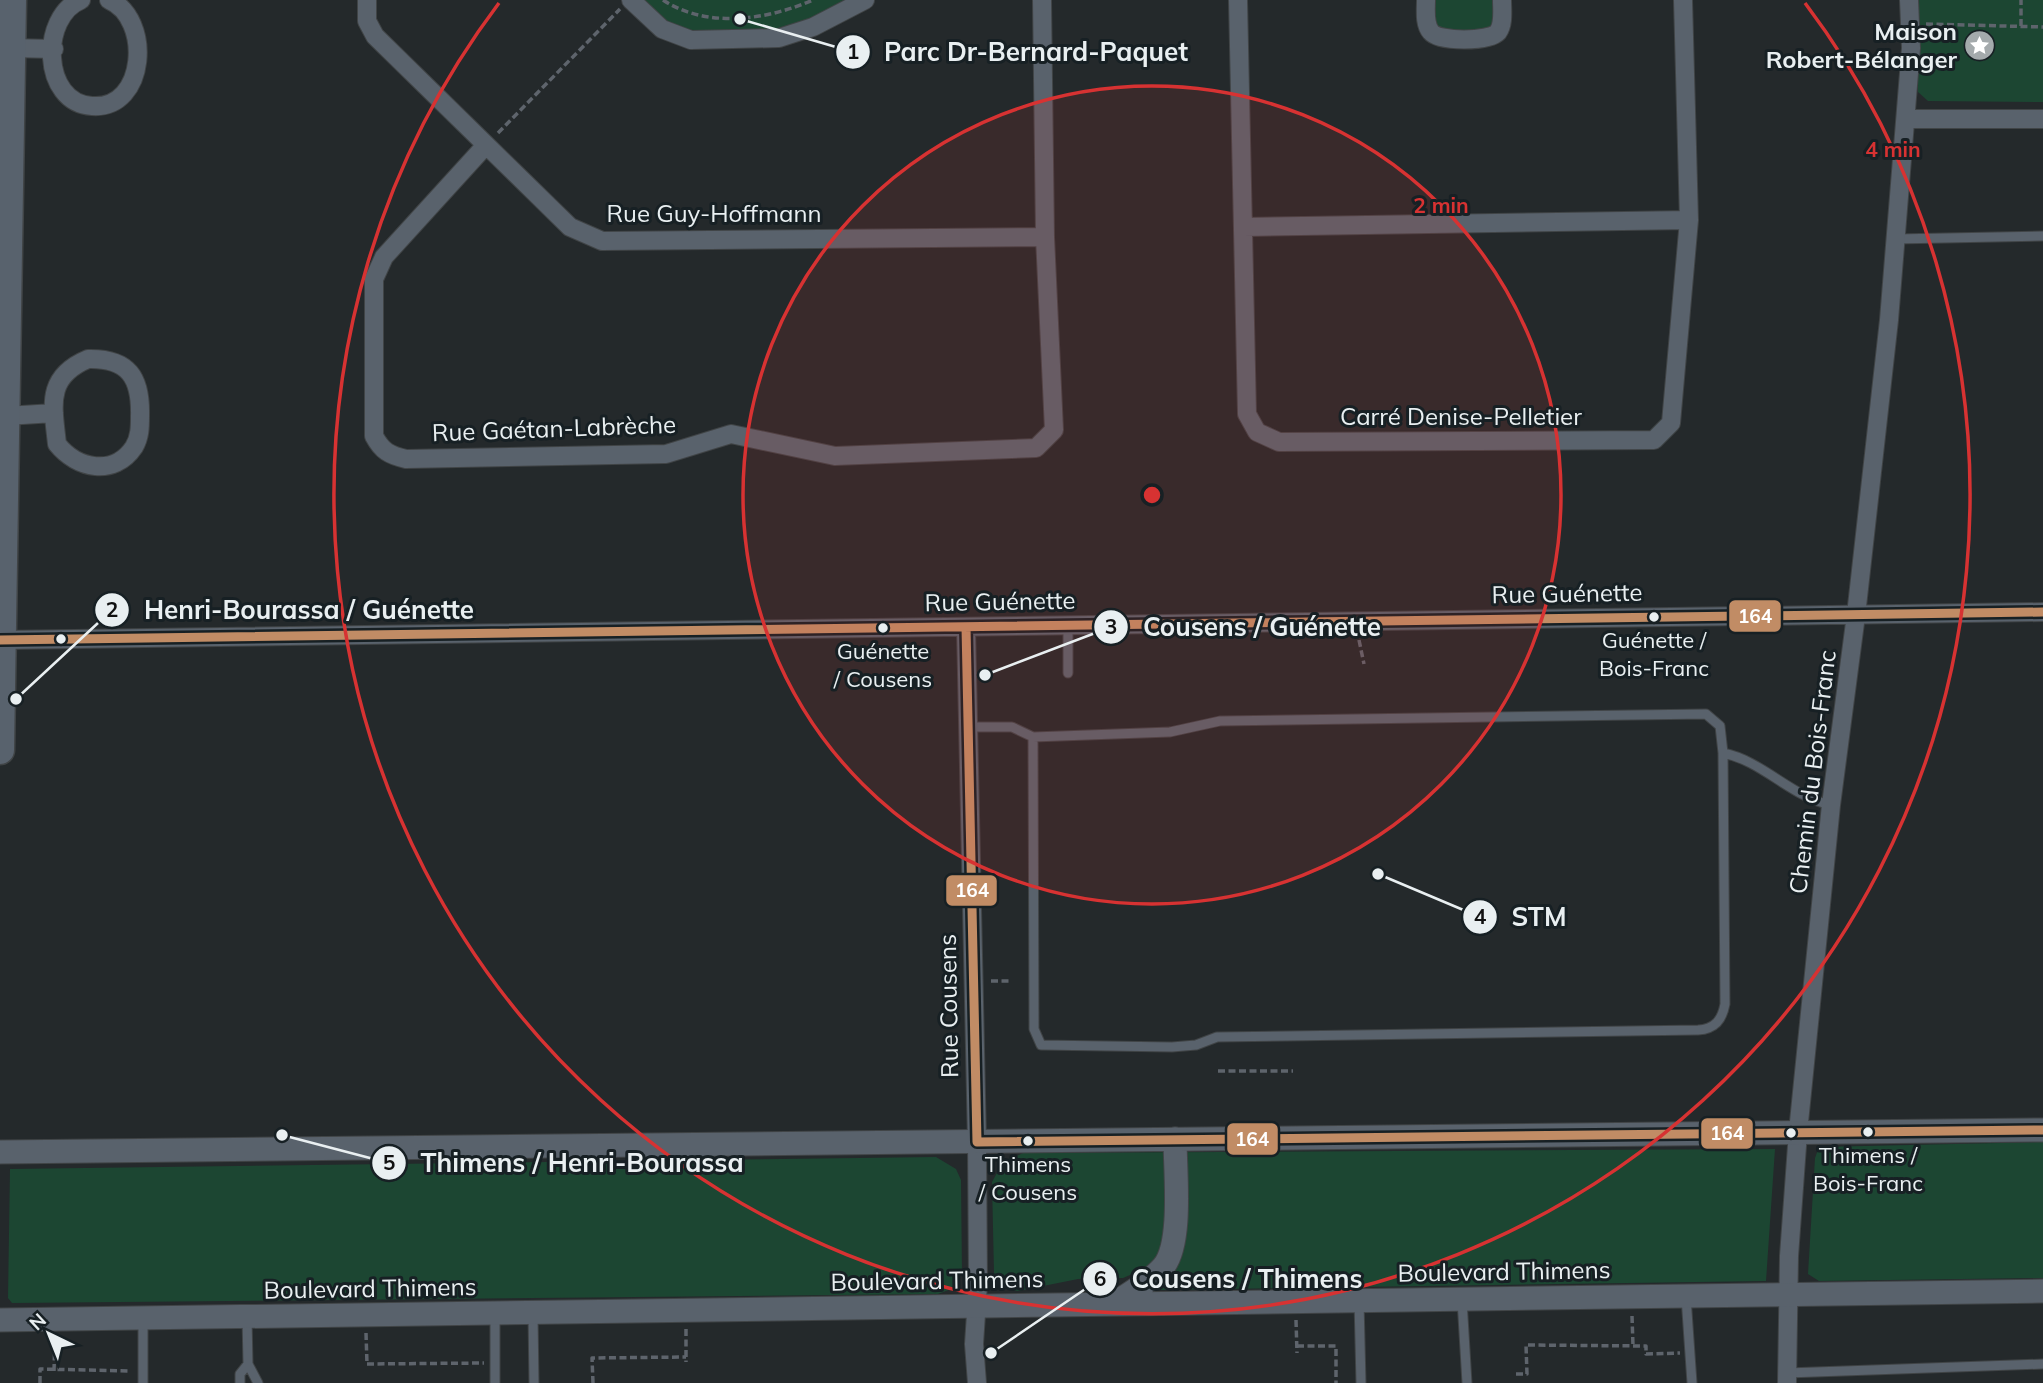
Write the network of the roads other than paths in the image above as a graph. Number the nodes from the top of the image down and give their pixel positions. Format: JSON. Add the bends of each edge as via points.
{"nodes":[{"id":1,"x":12,"y":0,"type":"edge"},
{"id":2,"x":81,"y":0,"type":"edge"},
{"id":3,"x":109,"y":0,"type":"edge"},
{"id":4,"x":366,"y":0,"type":"edge"},
{"id":5,"x":630,"y":0,"type":"edge"},
{"id":6,"x":865,"y":0,"type":"edge"},
{"id":7,"x":1042,"y":0,"type":"edge"},
{"id":8,"x":1238,"y":0,"type":"edge"},
{"id":9,"x":1426,"y":0,"type":"edge"},
{"id":10,"x":1502,"y":0,"type":"edge"},
{"id":11,"x":1683,"y":0,"type":"edge"},
{"id":12,"x":1909,"y":0,"type":"edge"},
{"id":13,"x":11,"y":48,"type":"junction"},
{"id":14,"x":54,"y":48,"type":"junction"},
{"id":15,"x":1906,"y":120,"type":"junction"},
{"id":16,"x":2043,"y":120,"type":"edge"},
{"id":17,"x":486,"y":145,"type":"junction"},
{"id":18,"x":1689,"y":220,"type":"junction"},
{"id":19,"x":1244,"y":227,"type":"junction"},
{"id":20,"x":2043,"y":236,"type":"edge"},
{"id":21,"x":1045,"y":237,"type":"junction"},
{"id":22,"x":1895,"y":239,"type":"junction"},
{"id":23,"x":54,"y":413,"type":"junction"},
{"id":24,"x":6,"y":416,"type":"junction"},
{"id":25,"x":2043,"y":612,"type":"edge"},
{"id":26,"x":1856,"y":615,"type":"junction"},
{"id":27,"x":1068,"y":625,"type":"junction"},
{"id":28,"x":966,"y":627,"type":"junction"},
{"id":29,"x":1,"y":640,"type":"edge"},
{"id":30,"x":1068,"y":673,"type":"dead end"},
{"id":31,"x":968,"y":727,"type":"junction"},
{"id":32,"x":1033,"y":737,"type":"junction"},
{"id":33,"x":0,"y":750,"type":"edge"},
{"id":34,"x":1723,"y":753,"type":"junction"},
{"id":35,"x":1831,"y":805,"type":"junction"},
{"id":36,"x":2043,"y":1130,"type":"edge"},
{"id":37,"x":1798,"y":1132,"type":"junction"},
{"id":38,"x":1175,"y":1139,"type":"junction"},
{"id":39,"x":977,"y":1142,"type":"junction"},
{"id":40,"x":0,"y":1152,"type":"edge"},
{"id":41,"x":2043,"y":1291,"type":"edge"},
{"id":42,"x":1788,"y":1295,"type":"junction"},
{"id":43,"x":1686,"y":1296,"type":"junction"},
{"id":44,"x":1462,"y":1298,"type":"junction"},
{"id":45,"x":1359,"y":1300,"type":"junction"},
{"id":46,"x":1115,"y":1303,"type":"junction"},
{"id":47,"x":976,"y":1307,"type":"junction"},
{"id":48,"x":495,"y":1313,"type":"junction"},
{"id":49,"x":533,"y":1313,"type":"junction"},
{"id":50,"x":247,"y":1317,"type":"junction"},
{"id":51,"x":143,"y":1318,"type":"junction"},
{"id":52,"x":0,"y":1320,"type":"edge"},
{"id":53,"x":2043,"y":1364,"type":"edge"},
{"id":54,"x":249,"y":1366,"type":"junction"},
{"id":55,"x":1787,"y":1378,"type":"edge"},
{"id":56,"x":1841,"y":1378,"type":"edge"},
{"id":57,"x":143,"y":1383,"type":"edge"},
{"id":58,"x":240,"y":1383,"type":"edge"},
{"id":59,"x":250,"y":1383,"type":"edge"},
{"id":60,"x":258,"y":1383,"type":"edge"},
{"id":61,"x":495,"y":1383,"type":"edge"},
{"id":62,"x":534,"y":1383,"type":"edge"},
{"id":63,"x":977,"y":1383,"type":"edge"},
{"id":64,"x":1361,"y":1383,"type":"edge"},
{"id":65,"x":1467,"y":1383,"type":"edge"},
{"id":66,"x":1692,"y":1383,"type":"edge"}],
"edges":[{"from":1,"to":13,"type":"main road"},
{"from":2,"to":14,"type":"street","via":[[63,11],[56,23]]},
{"from":3,"to":14,"type":"street","via":[[123,8],[136,31],[136,70],[125,93],[103,106],[67,96],[55,77]]},
{"from":4,"to":17,"type":"street","name":"Rue Guy-Hoffmann","via":[[367,21],[374,36]]},
{"from":5,"to":6,"type":"street","via":[[662,29],[691,40],[779,38],[813,27]]},
{"from":7,"to":21,"type":"street","name":"Rue Gaétan-Labrèche"},
{"from":8,"to":19,"type":"street","name":"Carré Denise-Pelletier"},
{"from":9,"to":10,"type":"street","via":[[1426,24],[1442,39],[1489,38],[1502,22]]},
{"from":11,"to":18,"type":"street","name":"Carré Denise-Pelletier"},
{"from":12,"to":15,"type":"street","name":"Chemin du Bois-Franc"},
{"from":13,"to":14,"type":"street"},
{"from":13,"to":24,"type":"main road"},
{"from":15,"to":16,"type":"street"},
{"from":15,"to":22,"type":"street","name":"Chemin du Bois-Franc"},
{"from":17,"to":21,"type":"street","name":"Rue Guy-Hoffmann","via":[[570,228],[602,241]]},
{"from":17,"to":21,"type":"street","name":"Rue Gaétan-Labrèche","via":[[384,257],[374,279],[374,436],[391,456],[666,454],[731,434],[835,456],[1036,448],[1054,430]]},
{"from":18,"to":19,"type":"street"},
{"from":18,"to":19,"type":"street","name":"Carré Denise-Pelletier","via":[[1671,423],[1654,440],[1279,442],[1257,432],[1247,414]]},
{"from":20,"to":22,"type":"lane"},
{"from":22,"to":26,"type":"street","name":"Chemin du Bois-Franc"},
{"from":23,"to":23,"type":"street","via":[[57,444],[65,455],[102,467],[125,457],[134,447],[141,392],[128,370],[116,362],[88,359],[64,373],[56,385]]},
{"from":23,"to":24,"type":"street"},
{"from":24,"to":29,"type":"main road"},
{"from":25,"to":26,"type":"street","name":"Rue Guénette"},
{"from":26,"to":27,"type":"street","name":"Rue Guénette"},
{"from":26,"to":35,"type":"street","name":"Chemin du Bois-Franc"},
{"from":27,"to":28,"type":"street","name":"Rue Guénette"},
{"from":27,"to":30,"type":"lane"},
{"from":28,"to":29,"type":"street","name":"Rue Guénette"},
{"from":28,"to":31,"type":"street","name":"Rue Cousens"},
{"from":29,"to":33,"type":"main road"},
{"from":31,"to":32,"type":"lane","via":[[1012,727]]},
{"from":31,"to":39,"type":"street","name":"Rue Cousens"},
{"from":32,"to":34,"type":"lane","via":[[1170,732],[1234,721],[1699,712],[1720,726]]},
{"from":32,"to":34,"type":"lane","via":[[1034,1029],[1037,1042],[1045,1046],[1172,1047],[1217,1037],[1710,1028],[1721,1018],[1724,1004]]},
{"from":34,"to":35,"type":"lane","via":[[1751,762],[1811,799]]},
{"from":35,"to":37,"type":"street","name":"Chemin du Bois-Franc"},
{"from":36,"to":37,"type":"street"},
{"from":37,"to":38,"type":"street"},
{"from":37,"to":42,"type":"street","name":"Chemin du Bois-Franc"},
{"from":38,"to":39,"type":"street"},
{"from":38,"to":46,"type":"street","via":[[1171,1254],[1161,1269]]},
{"from":39,"to":40,"type":"street"},
{"from":39,"to":47,"type":"street","name":"Rue Cousens"},
{"from":41,"to":42,"type":"street","name":"Boulevard Thimens"},
{"from":42,"to":43,"type":"street","name":"Boulevard Thimens"},
{"from":42,"to":55,"type":"street","name":"Chemin du Bois-Franc"},
{"from":43,"to":44,"type":"street","name":"Boulevard Thimens"},
{"from":43,"to":66,"type":"lane"},
{"from":44,"to":45,"type":"street","name":"Boulevard Thimens"},
{"from":44,"to":65,"type":"lane"},
{"from":45,"to":46,"type":"street","name":"Boulevard Thimens"},
{"from":45,"to":64,"type":"lane"},
{"from":46,"to":47,"type":"street","name":"Boulevard Thimens"},
{"from":47,"to":49,"type":"street","name":"Boulevard Thimens"},
{"from":47,"to":63,"type":"street","name":"Rue Cousens"},
{"from":48,"to":49,"type":"street","name":"Boulevard Thimens"},
{"from":48,"to":50,"type":"street","name":"Boulevard Thimens"},
{"from":48,"to":61,"type":"lane"},
{"from":49,"to":62,"type":"lane"},
{"from":50,"to":51,"type":"street","name":"Boulevard Thimens"},
{"from":50,"to":54,"type":"lane"},
{"from":51,"to":52,"type":"street","name":"Boulevard Thimens"},
{"from":51,"to":57,"type":"lane"},
{"from":53,"to":56,"type":"lane"},
{"from":54,"to":58,"type":"lane","via":[[240,1374]]},
{"from":54,"to":59,"type":"lane"},
{"from":54,"to":60,"type":"lane"},
{"from":55,"to":56,"type":"lane"}]}
